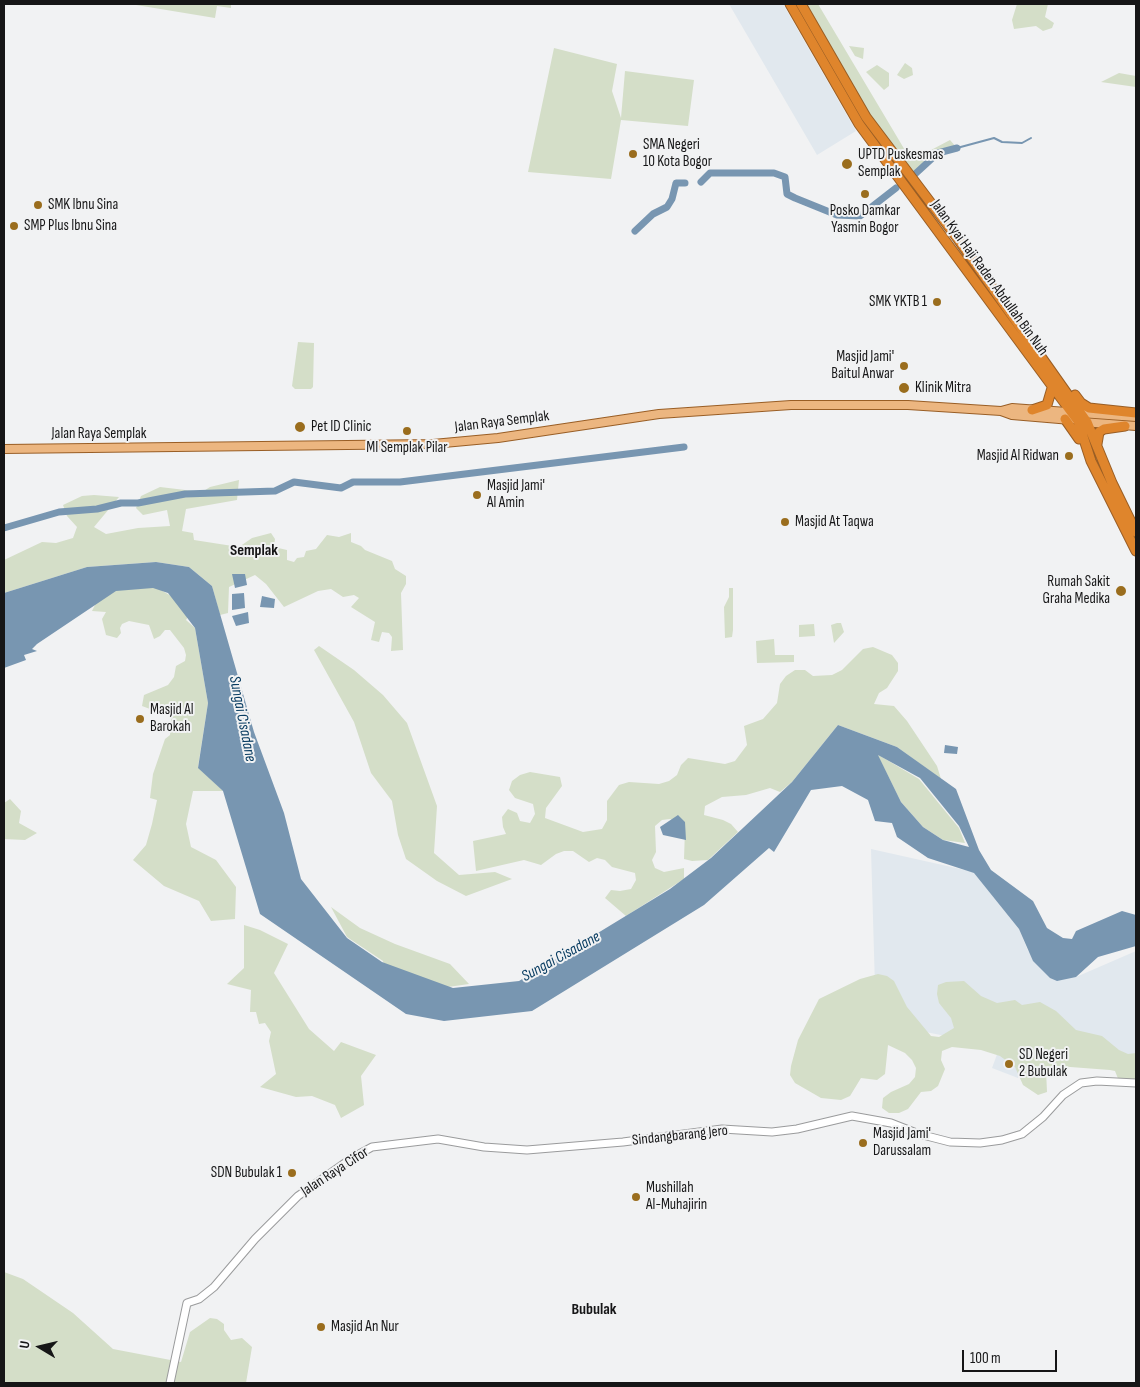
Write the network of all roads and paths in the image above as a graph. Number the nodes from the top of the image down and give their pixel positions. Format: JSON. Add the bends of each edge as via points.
{"nodes":[{"id":1,"x":790,"y":4,"type":"edge"},
{"id":2,"x":801,"y":4,"type":"edge"},
{"id":3,"x":899,"y":163,"type":"junction"},
{"id":4,"x":891,"y":169,"type":"junction"},
{"id":5,"x":1042,"y":357,"type":"junction"},
{"id":6,"x":1052,"y":388,"type":"junction"},
{"id":7,"x":1032,"y":410,"type":"junction"},
{"id":8,"x":1001,"y":411,"type":"junction"},
{"id":9,"x":1136,"y":413,"type":"edge"},
{"id":10,"x":1068,"y":416,"type":"junction"},
{"id":11,"x":1136,"y":418,"type":"edge"},
{"id":12,"x":1082,"y":419,"type":"junction"},
{"id":13,"x":1125,"y":426,"type":"junction"},
{"id":14,"x":1136,"y":426,"type":"edge"},
{"id":15,"x":4,"y":449,"type":"edge"},
{"id":16,"x":1098,"y":452,"type":"junction"},
{"id":17,"x":1091,"y":461,"type":"junction"},
{"id":18,"x":1136,"y":532,"type":"edge"},
{"id":19,"x":1136,"y":551,"type":"edge"},
{"id":20,"x":1136,"y":1083,"type":"edge"},
{"id":21,"x":527,"y":1150,"type":"joint"},
{"id":22,"x":170,"y":1383,"type":"edge"}],
"edges":[{"from":1,"to":4,"type":"highway","name":"Jalan Kyai Haji Raden Abdullah Bin Nuh","via":[[859,124]]},
{"from":2,"to":3,"type":"highway","name":"Jalan Kyai Haji Raden Abdullah Bin Nuh","via":[[866,117]]},
{"from":3,"to":4,"type":"highway"},
{"from":3,"to":5,"type":"highway","name":"Jalan Kyai Haji Raden Abdullah Bin Nuh"},
{"from":4,"to":6,"type":"highway","name":"Jalan Kyai Haji Raden Abdullah Bin Nuh","via":[[957,254]]},
{"from":5,"to":9,"type":"highway","via":[[1086,407]]},
{"from":5,"to":12,"type":"highway","name":"Jalan Kyai Haji Raden Abdullah Bin Nuh"},
{"from":6,"to":7,"type":"highway","via":[[1047,405]]},
{"from":6,"to":10,"type":"highway","name":"Jalan Kyai Haji Raden Abdullah Bin Nuh"},
{"from":7,"to":8,"type":"main road","name":"Jalan Raya Semplak","via":[[1012,408]]},
{"from":7,"to":10,"type":"main road","name":"Jalan Raya Semplak"},
{"from":8,"to":10,"type":"main road","name":"Jalan Raya Semplak","via":[[1012,415]]},
{"from":8,"to":15,"type":"main road","name":"Jalan Raya Semplak","via":[[908,405],[756,406],[659,414],[438,444]]},
{"from":10,"to":12,"type":"highway","name":"Jalan Kyai Haji Raden Abdullah Bin Nuh"},
{"from":10,"to":17,"type":"highway"},
{"from":11,"to":12,"type":"main road"},
{"from":12,"to":13,"type":"main road"},
{"from":12,"to":16,"type":"highway","name":"Jalan Kyai Haji Raden Abdullah Bin Nuh"},
{"from":12,"to":17,"type":"highway","name":"Jalan Kyai Haji Raden Abdullah Bin Nuh"},
{"from":13,"to":14,"type":"main road"},
{"from":13,"to":16,"type":"highway","via":[[1104,428],[1096,440]]},
{"from":16,"to":18,"type":"highway","name":"Jalan Kyai Haji Raden Abdullah Bin Nuh"},
{"from":17,"to":19,"type":"highway","name":"Jalan Kyai Haji Raden Abdullah Bin Nuh"},
{"from":20,"to":21,"type":"street","name":"Sindangbarang Jero","via":[[1081,1083],[1063,1095],[1022,1134],[980,1143],[950,1142],[891,1123],[852,1116],[772,1132],[722,1129]]},
{"from":21,"to":22,"type":"street","name":"Jalan Raya Cifor","via":[[432,1140],[372,1147],[361,1152],[293,1200],[214,1288],[187,1303]]}]}
